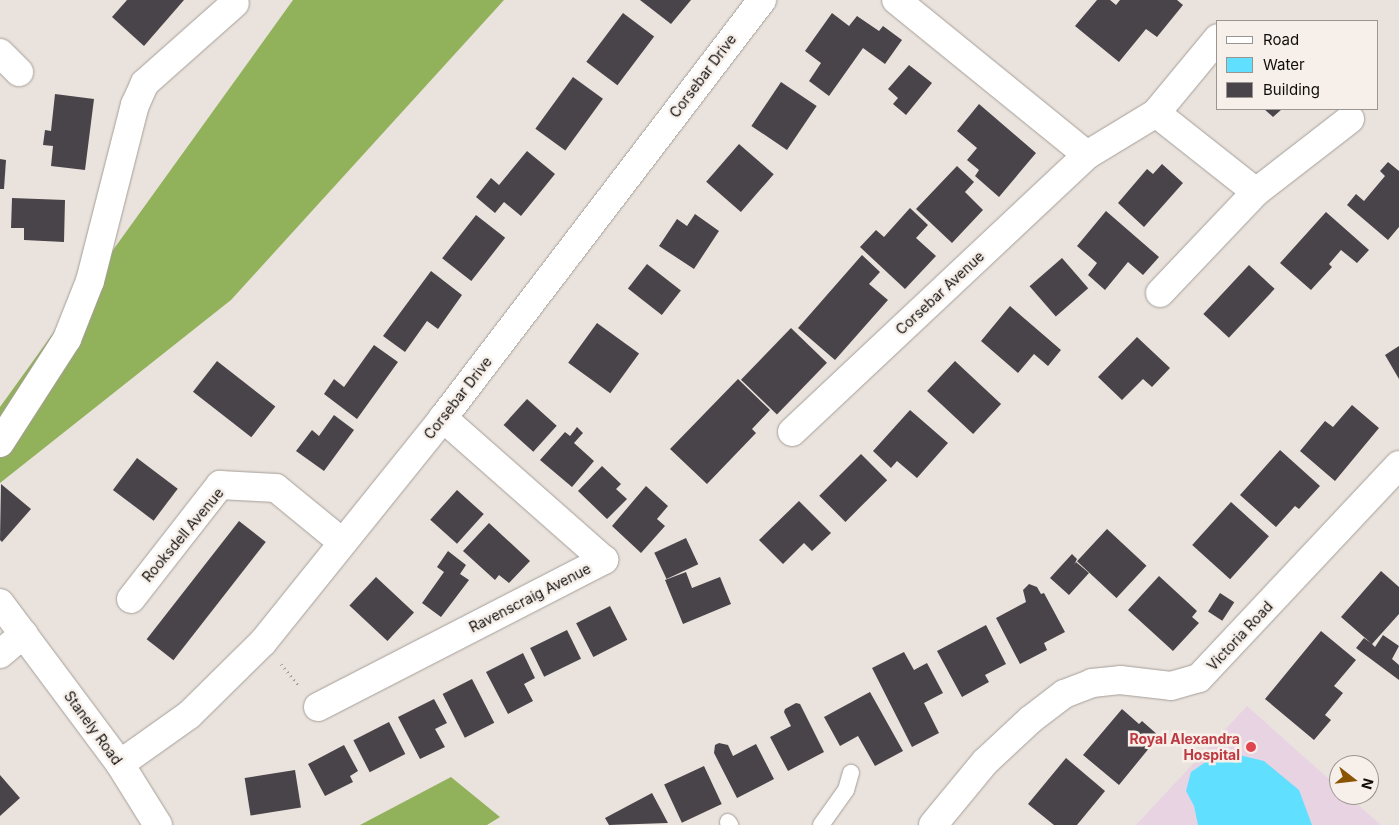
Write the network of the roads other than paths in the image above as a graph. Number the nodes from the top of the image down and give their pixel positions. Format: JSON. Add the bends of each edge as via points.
{"nodes":[{"id":1,"x":762,"y":0,"type":"edge"},
{"id":2,"x":896,"y":0,"type":"edge"},
{"id":3,"x":235,"y":3,"type":"dead end"},
{"id":4,"x":1216,"y":40,"type":"edge"},
{"id":5,"x":0,"y":53,"type":"edge"},
{"id":6,"x":19,"y":72,"type":"dead end"},
{"id":7,"x":1156,"y":113,"type":"junction"},
{"id":8,"x":1350,"y":119,"type":"dead end"},
{"id":9,"x":1087,"y":155,"type":"junction"},
{"id":10,"x":1256,"y":192,"type":"junction"},
{"id":11,"x":1160,"y":293,"type":"dead end"},
{"id":12,"x":443,"y":418,"type":"junction"},
{"id":13,"x":792,"y":432,"type":"dead end"},
{"id":14,"x":0,"y":442,"type":"edge"},
{"id":15,"x":1399,"y":465,"type":"edge"},
{"id":16,"x":342,"y":542,"type":"junction"},
{"id":17,"x":131,"y":599,"type":"dead end"},
{"id":18,"x":0,"y":603,"type":"edge"},
{"id":19,"x":24,"y":634,"type":"junction"},
{"id":20,"x":0,"y":654,"type":"edge"},
{"id":21,"x":318,"y":707,"type":"road end"},
{"id":22,"x":120,"y":764,"type":"junction"},
{"id":23,"x":851,"y":773,"type":"dead end"},
{"id":24,"x":158,"y":825,"type":"edge"},
{"id":25,"x":821,"y":825,"type":"edge"},
{"id":26,"x":933,"y":825,"type":"edge"}],
"edges":[{"from":1,"to":12,"type":"street","name":"Corsebar Drive"},
{"from":2,"to":9,"type":"street"},
{"from":3,"to":14,"type":"street","via":[[145,83],[135,105],[90,281],[67,339]]},
{"from":4,"to":7,"type":"street","name":"Corsebar Avenue"},
{"from":5,"to":6,"type":"street"},
{"from":7,"to":9,"type":"street","name":"Corsebar Avenue"},
{"from":7,"to":10,"type":"street"},
{"from":8,"to":10,"type":"street"},
{"from":9,"to":13,"type":"street","name":"Corsebar Avenue"},
{"from":10,"to":11,"type":"street"},
{"from":12,"to":16,"type":"street","name":"Corsebar Drive"},
{"from":12,"to":21,"type":"street","name":"Ravenscraig Avenue","via":[[604,560]]},
{"from":15,"to":26,"type":"street","name":"Victoria Road","via":[[1200,678],[1171,686],[1120,680],[1092,683],[1064,694],[985,762]]},
{"from":16,"to":17,"type":"street","name":"Rooksdell Avenue","via":[[276,488],[220,485]]},
{"from":16,"to":22,"type":"street","name":"Corsebar Drive","via":[[263,642],[189,715]]},
{"from":18,"to":19,"type":"street","name":"Stanely Road"},
{"from":19,"to":20,"type":"street"},
{"from":19,"to":22,"type":"street","name":"Stanely Road"},
{"from":22,"to":24,"type":"street","name":"Stanely Road"},
{"from":23,"to":25,"type":"lane","via":[[846,790]]}]}
